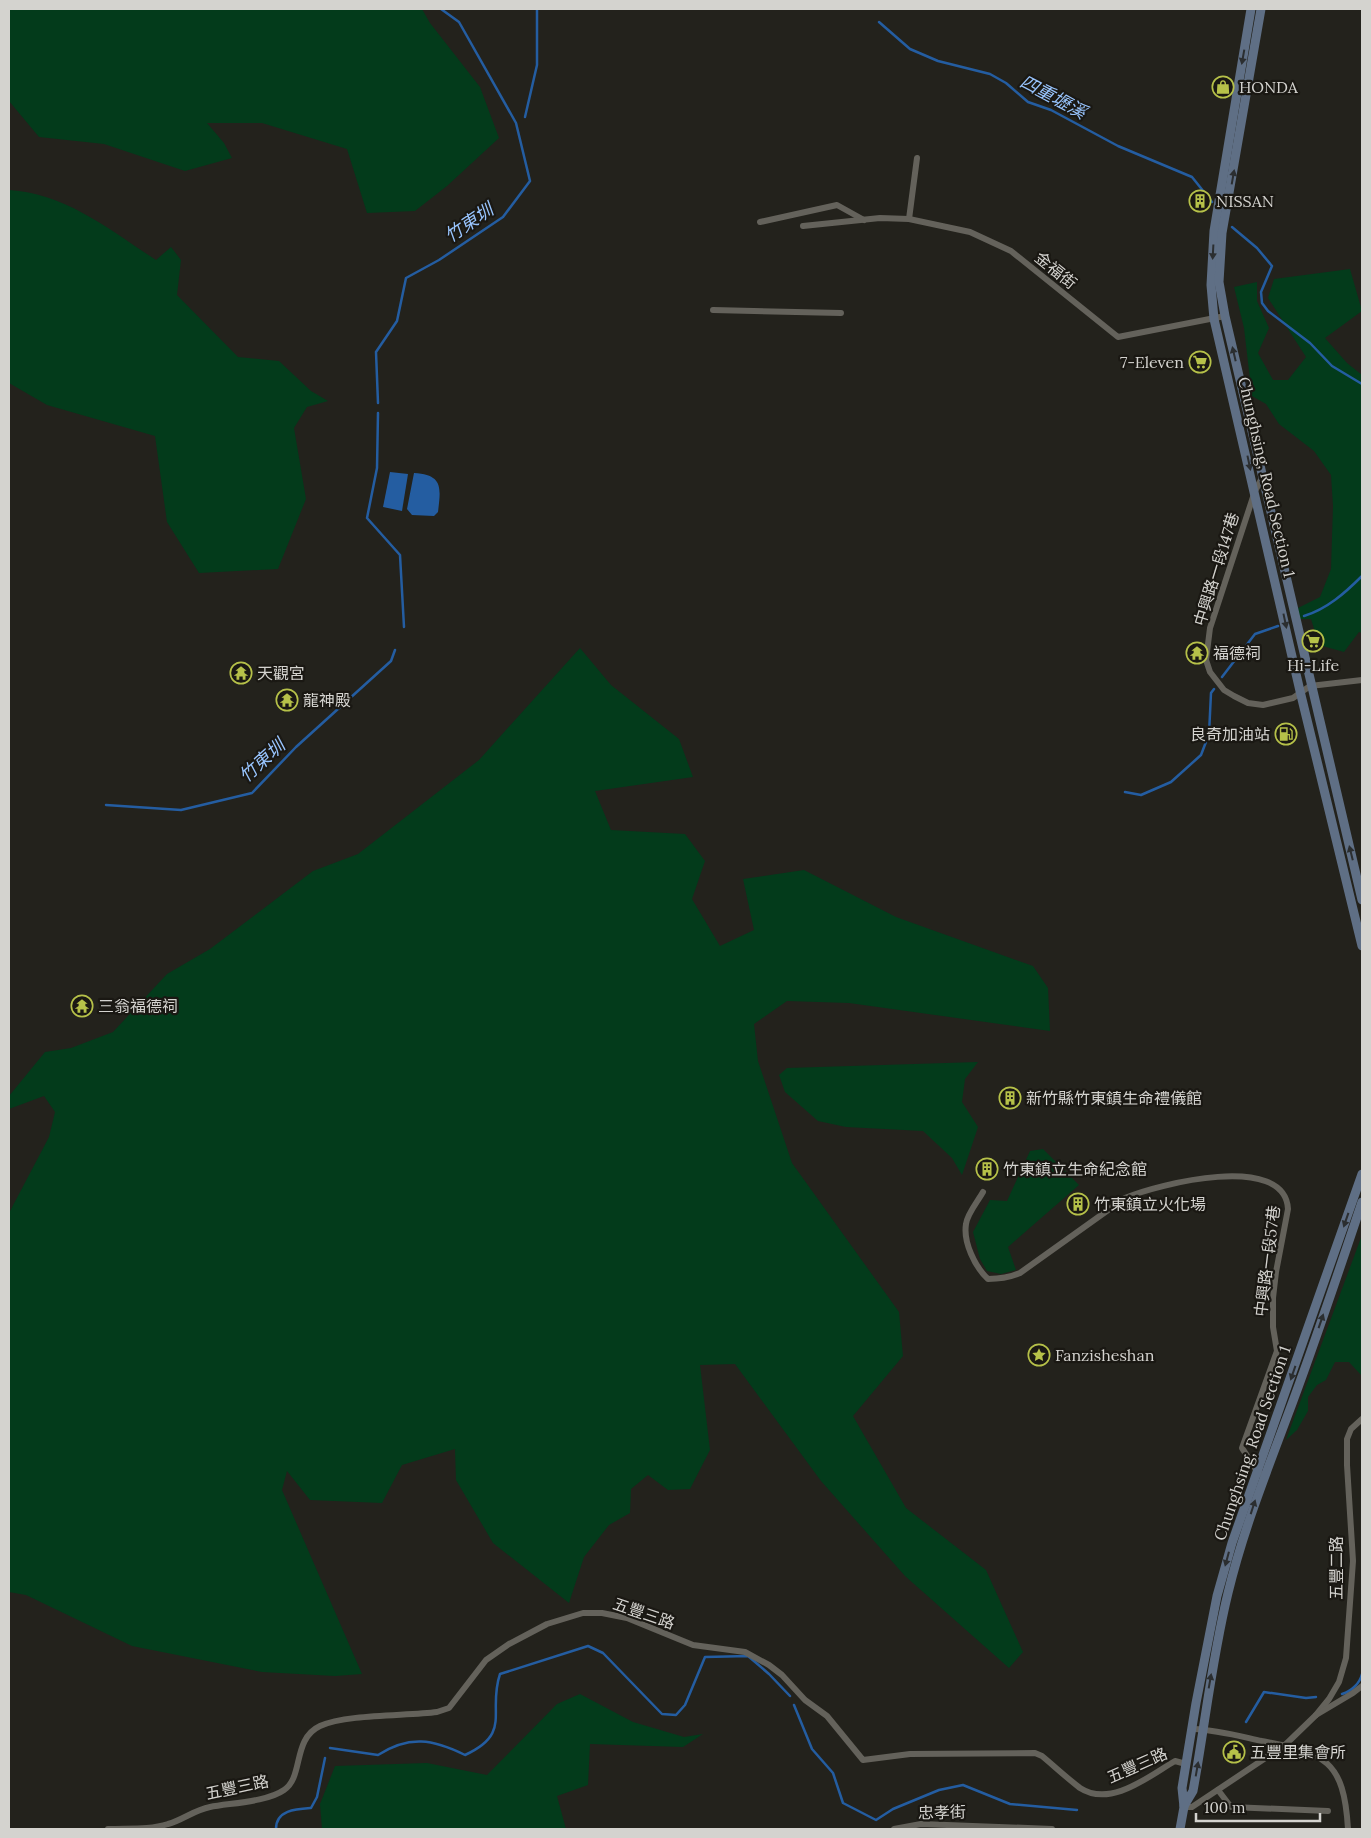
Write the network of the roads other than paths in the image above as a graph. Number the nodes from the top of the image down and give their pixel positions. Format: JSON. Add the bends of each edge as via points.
{"nodes":[{"id":1,"x":1251,"y":9,"type":"edge"},
{"id":2,"x":1261,"y":9,"type":"edge"},
{"id":3,"x":916,"y":158,"type":"dead end"},
{"id":4,"x":909,"y":219,"type":"junction"},
{"id":5,"x":864,"y":220,"type":"junction"},
{"id":6,"x":760,"y":222,"type":"dead end"},
{"id":7,"x":803,"y":226,"type":"dead end"},
{"id":8,"x":713,"y":310,"type":"dead end"},
{"id":9,"x":841,"y":313,"type":"dead end"},
{"id":10,"x":1225,"y":316,"type":"junction"},
{"id":11,"x":1214,"y":319,"type":"junction"},
{"id":12,"x":1262,"y":478,"type":"junction"},
{"id":13,"x":1255,"y":491,"type":"junction"},
{"id":14,"x":1362,"y":680,"type":"edge"},
{"id":15,"x":1310,"y":686,"type":"junction"},
{"id":16,"x":1300,"y":691,"type":"junction"},
{"id":17,"x":1362,"y":900,"type":"edge"},
{"id":18,"x":1362,"y":946,"type":"edge"},
{"id":19,"x":1362,"y":1174,"type":"edge"},
{"id":20,"x":983,"y":1192,"type":"dead end"},
{"id":21,"x":1362,"y":1202,"type":"edge"},
{"id":22,"x":1362,"y":1419,"type":"edge"},
{"id":23,"x":1260,"y":1473,"type":"junction"},
{"id":24,"x":1362,"y":1686,"type":"edge"},
{"id":25,"x":1316,"y":1714,"type":"junction"},
{"id":26,"x":1194,"y":1729,"type":"junction"},
{"id":27,"x":1204,"y":1729,"type":"junction"},
{"id":28,"x":1285,"y":1745,"type":"junction"},
{"id":29,"x":1186,"y":1764,"type":"junction"},
{"id":30,"x":1218,"y":1790,"type":"junction"},
{"id":31,"x":1184,"y":1807,"type":"junction"},
{"id":32,"x":1328,"y":1811,"type":"dead end"},
{"id":33,"x":108,"y":1829,"type":"edge"},
{"id":34,"x":894,"y":1829,"type":"edge"},
{"id":35,"x":1052,"y":1829,"type":"edge"},
{"id":36,"x":1180,"y":1829,"type":"edge"},
{"id":37,"x":1348,"y":1829,"type":"edge"}],
"edges":[{"from":1,"to":11,"type":"main road","name":"Chunghsing, Road Section 1","one_way":true,"via":[[1214,231],[1211,285]]},
{"from":10,"to":2,"type":"main road","name":"Chunghsing, Road Section 1","one_way":true,"via":[[1219,282],[1222,234]]},
{"from":3,"to":4,"type":"street"},
{"from":4,"to":5,"type":"street","name":"金福街"},
{"from":4,"to":11,"type":"street","name":"金福街","via":[[970,232],[1011,251],[1118,337]]},
{"from":5,"to":6,"type":"street","via":[[837,205]]},
{"from":5,"to":7,"type":"street","name":"金福街"},
{"from":8,"to":9,"type":"street"},
{"from":10,"to":11,"type":"street","name":"金福街"},
{"from":12,"to":10,"type":"main road","name":"Chunghsing, Road Section 1","one_way":true},
{"from":11,"to":13,"type":"main road","name":"Chunghsing, Road Section 1","one_way":true},
{"from":12,"to":13,"type":"street","name":"中興路一段147巷"},
{"from":12,"to":15,"type":"main road","name":"Chunghsing, Road Section 1"},
{"from":13,"to":16,"type":"main road","name":"Chunghsing, Road Section 1","one_way":true},
{"from":13,"to":16,"type":"street","name":"中興路一段147巷","via":[[1210,628],[1206,660],[1224,690],[1248,704],[1263,705],[1293,698]]},
{"from":14,"to":15,"type":"street","name":"中興路一段147巷"},
{"from":15,"to":16,"type":"street","name":"中興路一段147巷"},
{"from":17,"to":15,"type":"main road","name":"Chunghsing, Road Section 1","one_way":true},
{"from":16,"to":18,"type":"main road","name":"Chunghsing, Road Section 1"},
{"from":19,"to":23,"type":"main road","name":"Chunghsing, Road Section 1","one_way":true},
{"from":20,"to":23,"type":"street","name":"中興路一段57巷","via":[[966,1223],[968,1240],[978,1270],[988,1279],[999,1279],[1020,1273],[1125,1198],[1140,1192],[1201,1178],[1261,1178],[1281,1189],[1288,1199],[1288,1209],[1273,1298],[1273,1327],[1278,1351],[1242,1448]]},
{"from":23,"to":21,"type":"main road","name":"Chunghsing, Road Section 1","one_way":true,"via":[[1287,1418]]},
{"from":22,"to":25,"type":"street","name":"五豐二路","via":[[1350,1429],[1347,1439],[1353,1561],[1346,1658],[1339,1682]]},
{"from":23,"to":26,"type":"main road","name":"Chunghsing, Road Section 1","one_way":true,"via":[[1232,1543],[1217,1596]]},
{"from":27,"to":23,"type":"main road","name":"Chunghsing, Road Section 1","one_way":true,"via":[[1228,1593]]},
{"from":24,"to":25,"type":"street"},
{"from":25,"to":28,"type":"street"},
{"from":26,"to":27,"type":"street"},
{"from":26,"to":29,"type":"main road","name":"Chunghsing, Road Section 1"},
{"from":27,"to":28,"type":"street"},
{"from":31,"to":27,"type":"main road","name":"Chunghsing, Road Section 1","one_way":true,"via":[[1193,1791]]},
{"from":28,"to":30,"type":"street"},
{"from":28,"to":37,"type":"street","via":[[1315,1755],[1332,1768],[1343,1789]]},
{"from":29,"to":31,"type":"main road","name":"Chunghsing, Road Section 1","via":[[1182,1788]]},
{"from":29,"to":33,"type":"street","name":"五豐三路","via":[[1175,1761],[1130,1787],[1101,1794],[1082,1789],[1034,1753],[910,1754],[863,1760],[827,1716],[805,1700],[782,1675],[753,1656],[725,1648],[693,1645],[627,1618],[583,1613],[547,1624],[486,1660],[449,1708],[320,1726],[306,1738],[291,1782],[284,1790],[252,1801],[195,1810],[152,1828]]},
{"from":30,"to":31,"type":"street","via":[[1192,1807]]},
{"from":30,"to":32,"type":"street","via":[[1231,1807]]},
{"from":31,"to":36,"type":"main road"},
{"from":34,"to":35,"type":"street","name":"忠孝街","via":[[921,1824]]}]}
